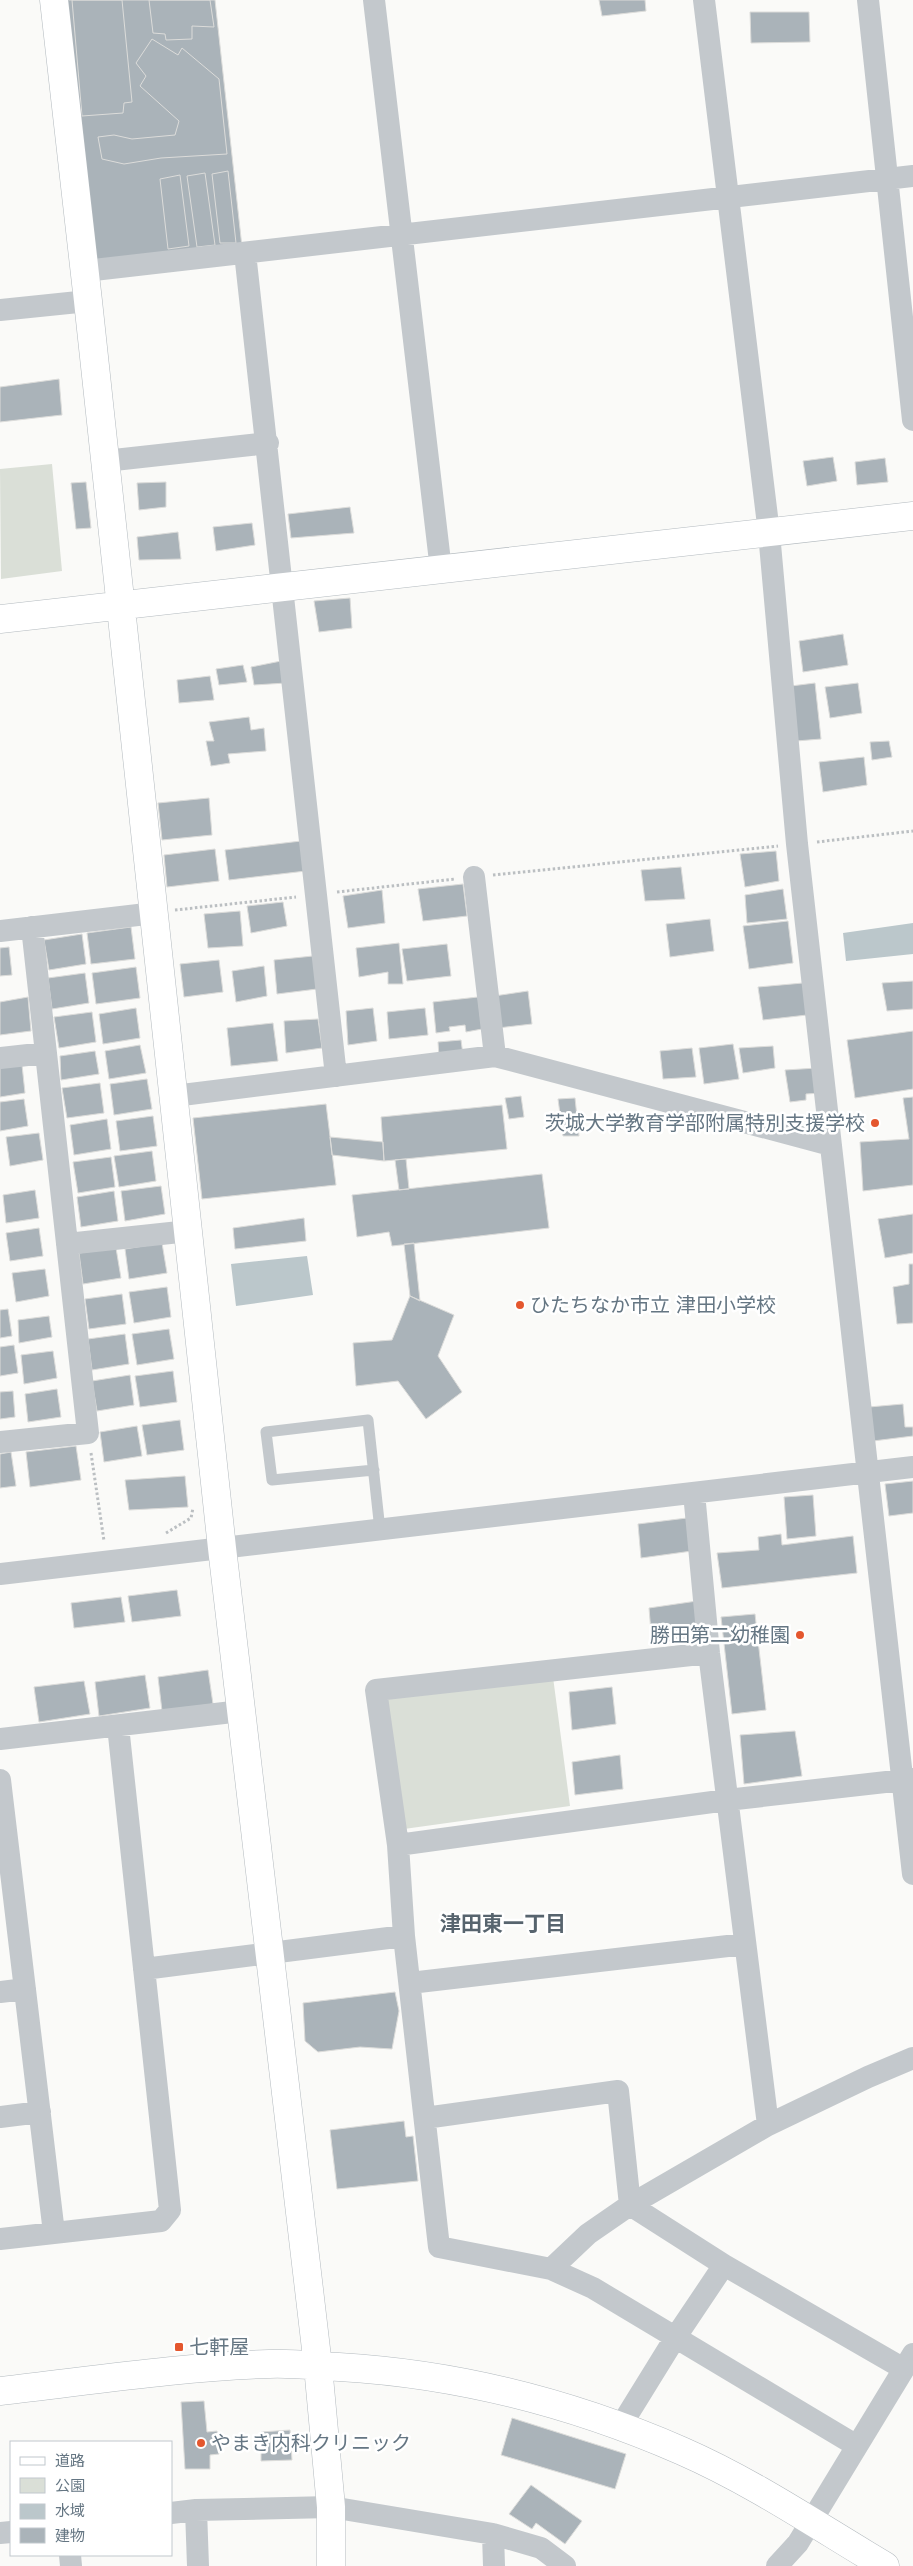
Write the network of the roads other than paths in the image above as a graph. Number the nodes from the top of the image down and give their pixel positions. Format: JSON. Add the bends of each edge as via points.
{"nodes":[{"id":1,"x":54,"y":0,"type":"edge"},
{"id":2,"x":374,"y":0,"type":"edge"},
{"id":3,"x":704,"y":0,"type":"edge"},
{"id":4,"x":868,"y":0,"type":"edge"},
{"id":5,"x":913,"y":176,"type":"edge"},
{"id":6,"x":887,"y":179,"type":"junction"},
{"id":7,"x":727,"y":197,"type":"junction"},
{"id":8,"x":402,"y":235,"type":"junction"},
{"id":9,"x":246,"y":253,"type":"junction"},
{"id":10,"x":85,"y":271,"type":"junction"},
{"id":11,"x":88,"y":300,"type":"junction"},
{"id":12,"x":0,"y":310,"type":"edge"},
{"id":13,"x":913,"y":420,"type":"edge"},
{"id":14,"x":268,"y":443,"type":"junction"},
{"id":15,"x":105,"y":462,"type":"junction"},
{"id":16,"x":913,"y":516,"type":"edge"},
{"id":17,"x":769,"y":533,"type":"junction"},
{"id":18,"x":441,"y":570,"type":"junction"},
{"id":19,"x":284,"y":587,"type":"junction"},
{"id":20,"x":119,"y":606,"type":"junction"},
{"id":21,"x":0,"y":620,"type":"edge"},
{"id":22,"x":474,"y":878,"type":"dead end"},
{"id":23,"x":155,"y":914,"type":"junction"},
{"id":24,"x":32,"y":927,"type":"junction"},
{"id":25,"x":0,"y":931,"type":"edge"},
{"id":26,"x":46,"y":1053,"type":"junction"},
{"id":27,"x":495,"y":1056,"type":"junction"},
{"id":28,"x":0,"y":1058,"type":"edge"},
{"id":29,"x":336,"y":1076,"type":"junction"},
{"id":30,"x":174,"y":1096,"type":"junction"},
{"id":31,"x":831,"y":1146,"type":"junction"},
{"id":32,"x":189,"y":1231,"type":"junction"},
{"id":33,"x":67,"y":1244,"type":"junction"},
{"id":34,"x":0,"y":1442,"type":"edge"},
{"id":35,"x":913,"y":1467,"type":"edge"},
{"id":36,"x":374,"y":1470,"type":"junction"},
{"id":37,"x":868,"y":1472,"type":"junction"},
{"id":38,"x":694,"y":1493,"type":"junction"},
{"id":39,"x":380,"y":1530,"type":"junction"},
{"id":40,"x":222,"y":1548,"type":"junction"},
{"id":41,"x":0,"y":1574,"type":"edge"},
{"id":42,"x":709,"y":1653,"type":"junction"},
{"id":43,"x":241,"y":1711,"type":"junction"},
{"id":44,"x":118,"y":1726,"type":"junction"},
{"id":45,"x":0,"y":1739,"type":"edge"},
{"id":46,"x":0,"y":1780,"type":"edge"},
{"id":47,"x":908,"y":1780,"type":"edge"},
{"id":48,"x":727,"y":1800,"type":"junction"},
{"id":49,"x":398,"y":1845,"type":"junction"},
{"id":50,"x":5,"y":1869,"type":"edge"},
{"id":51,"x":913,"y":1874,"type":"edge"},
{"id":52,"x":404,"y":1936,"type":"junction"},
{"id":53,"x":745,"y":1944,"type":"junction"},
{"id":54,"x":268,"y":1953,"type":"junction"},
{"id":55,"x":144,"y":1969,"type":"junction"},
{"id":56,"x":410,"y":1983,"type":"junction"},
{"id":57,"x":25,"y":1989,"type":"junction"},
{"id":58,"x":0,"y":1992,"type":"edge"},
{"id":59,"x":913,"y":2058,"type":"edge"},
{"id":60,"x":40,"y":2112,"type":"junction"},
{"id":61,"x":0,"y":2117,"type":"edge"},
{"id":62,"x":425,"y":2118,"type":"junction"},
{"id":63,"x":768,"y":2125,"type":"junction"},
{"id":64,"x":630,"y":2205,"type":"junction"},
{"id":65,"x":54,"y":2232,"type":"junction"},
{"id":66,"x":0,"y":2239,"type":"edge"},
{"id":67,"x":724,"y":2265,"type":"junction"},
{"id":68,"x":550,"y":2269,"type":"junction"},
{"id":69,"x":675,"y":2338,"type":"junction"},
{"id":70,"x":909,"y":2361,"type":"edge"},
{"id":71,"x":318,"y":2366,"type":"junction"},
{"id":72,"x":0,"y":2391,"type":"edge"},
{"id":73,"x":620,"y":2426,"type":"junction"},
{"id":74,"x":857,"y":2446,"type":"junction"},
{"id":75,"x":332,"y":2507,"type":"junction"},
{"id":76,"x":196,"y":2510,"type":"junction"},
{"id":77,"x":172,"y":2513,"type":"edge"},
{"id":78,"x":810,"y":2522,"type":"junction"},
{"id":79,"x":493,"y":2534,"type":"junction"},
{"id":80,"x":198,"y":2566,"type":"edge"},
{"id":81,"x":330,"y":2566,"type":"edge"},
{"id":82,"x":494,"y":2566,"type":"edge"},
{"id":83,"x":565,"y":2566,"type":"edge"},
{"id":84,"x":777,"y":2566,"type":"edge"},
{"id":85,"x":885,"y":2566,"type":"edge"}],
"edges":[{"from":1,"to":10,"type":"street"},
{"from":2,"to":8,"type":"street"},
{"from":3,"to":7,"type":"street"},
{"from":4,"to":6,"type":"street"},
{"from":5,"to":6,"type":"street"},
{"from":6,"to":7,"type":"street"},
{"from":6,"to":13,"type":"street"},
{"from":7,"to":8,"type":"street"},
{"from":7,"to":17,"type":"street"},
{"from":8,"to":9,"type":"street"},
{"from":8,"to":18,"type":"street"},
{"from":9,"to":10,"type":"street"},
{"from":9,"to":14,"type":"street"},
{"from":10,"to":11,"type":"street"},
{"from":11,"to":12,"type":"street"},
{"from":11,"to":15,"type":"street"},
{"from":14,"to":15,"type":"street"},
{"from":14,"to":19,"type":"street"},
{"from":15,"to":20,"type":"street"},
{"from":16,"to":17,"type":"street"},
{"from":17,"to":18,"type":"street"},
{"from":17,"to":31,"type":"street","via":[[797,844]]},
{"from":18,"to":19,"type":"street"},
{"from":19,"to":20,"type":"street"},
{"from":19,"to":29,"type":"street"},
{"from":20,"to":21,"type":"street"},
{"from":20,"to":23,"type":"street"},
{"from":22,"to":27,"type":"street"},
{"from":23,"to":24,"type":"street"},
{"from":23,"to":30,"type":"street"},
{"from":24,"to":25,"type":"street"},
{"from":24,"to":26,"type":"street"},
{"from":26,"to":28,"type":"street"},
{"from":26,"to":33,"type":"street"},
{"from":27,"to":29,"type":"street"},
{"from":27,"to":31,"type":"street"},
{"from":29,"to":30,"type":"street"},
{"from":30,"to":32,"type":"street"},
{"from":31,"to":37,"type":"street"},
{"from":32,"to":33,"type":"street"},
{"from":32,"to":40,"type":"street"},
{"from":33,"to":34,"type":"street","via":[[88,1433]]},
{"from":35,"to":37,"type":"street"},
{"from":36,"to":36,"type":"lane","via":[[368,1420],[266,1432],[272,1480]]},
{"from":36,"to":39,"type":"lane"},
{"from":37,"to":38,"type":"street"},
{"from":37,"to":47,"type":"street"},
{"from":38,"to":39,"type":"street"},
{"from":38,"to":42,"type":"street"},
{"from":39,"to":40,"type":"street"},
{"from":40,"to":41,"type":"street"},
{"from":40,"to":43,"type":"street"},
{"from":42,"to":48,"type":"street"},
{"from":42,"to":49,"type":"street","via":[[376,1690]]},
{"from":43,"to":44,"type":"street"},
{"from":43,"to":54,"type":"street"},
{"from":44,"to":45,"type":"street"},
{"from":44,"to":55,"type":"street"},
{"from":46,"to":50,"type":"street"},
{"from":47,"to":48,"type":"street"},
{"from":47,"to":51,"type":"street"},
{"from":48,"to":49,"type":"street"},
{"from":48,"to":53,"type":"street"},
{"from":49,"to":52,"type":"street"},
{"from":50,"to":57,"type":"street"},
{"from":52,"to":54,"type":"street"},
{"from":52,"to":56,"type":"street"},
{"from":53,"to":56,"type":"street"},
{"from":53,"to":63,"type":"street"},
{"from":54,"to":55,"type":"street"},
{"from":54,"to":71,"type":"street"},
{"from":55,"to":65,"type":"street","via":[[170,2210],[161,2221]]},
{"from":56,"to":62,"type":"street"},
{"from":57,"to":58,"type":"street"},
{"from":57,"to":60,"type":"street"},
{"from":59,"to":63,"type":"street"},
{"from":60,"to":61,"type":"street"},
{"from":60,"to":65,"type":"street"},
{"from":62,"to":64,"type":"street","via":[[618,2091]]},
{"from":62,"to":68,"type":"street","via":[[439,2247]]},
{"from":63,"to":64,"type":"street"},
{"from":64,"to":67,"type":"street"},
{"from":64,"to":68,"type":"street","via":[[588,2234]]},
{"from":65,"to":66,"type":"street"},
{"from":67,"to":69,"type":"street"},
{"from":67,"to":70,"type":"street"},
{"from":68,"to":69,"type":"street","via":[[593,2288]]},
{"from":69,"to":73,"type":"street"},
{"from":69,"to":74,"type":"street"},
{"from":70,"to":74,"type":"street"},
{"from":71,"to":72,"type":"street","via":[[272,2364],[211,2368]]},
{"from":71,"to":73,"type":"street","via":[[448,2378],[521,2394]]},
{"from":71,"to":75,"type":"street"},
{"from":73,"to":78,"type":"street","via":[[684,2452]]},
{"from":74,"to":78,"type":"street"},
{"from":75,"to":76,"type":"street"},
{"from":75,"to":79,"type":"street"},
{"from":75,"to":81,"type":"street"},
{"from":76,"to":77,"type":"street"},
{"from":76,"to":80,"type":"street"},
{"from":78,"to":84,"type":"street","via":[[798,2543]]},
{"from":78,"to":85,"type":"street"},
{"from":79,"to":82,"type":"street"},
{"from":79,"to":83,"type":"street","via":[[541,2548]]}]}
